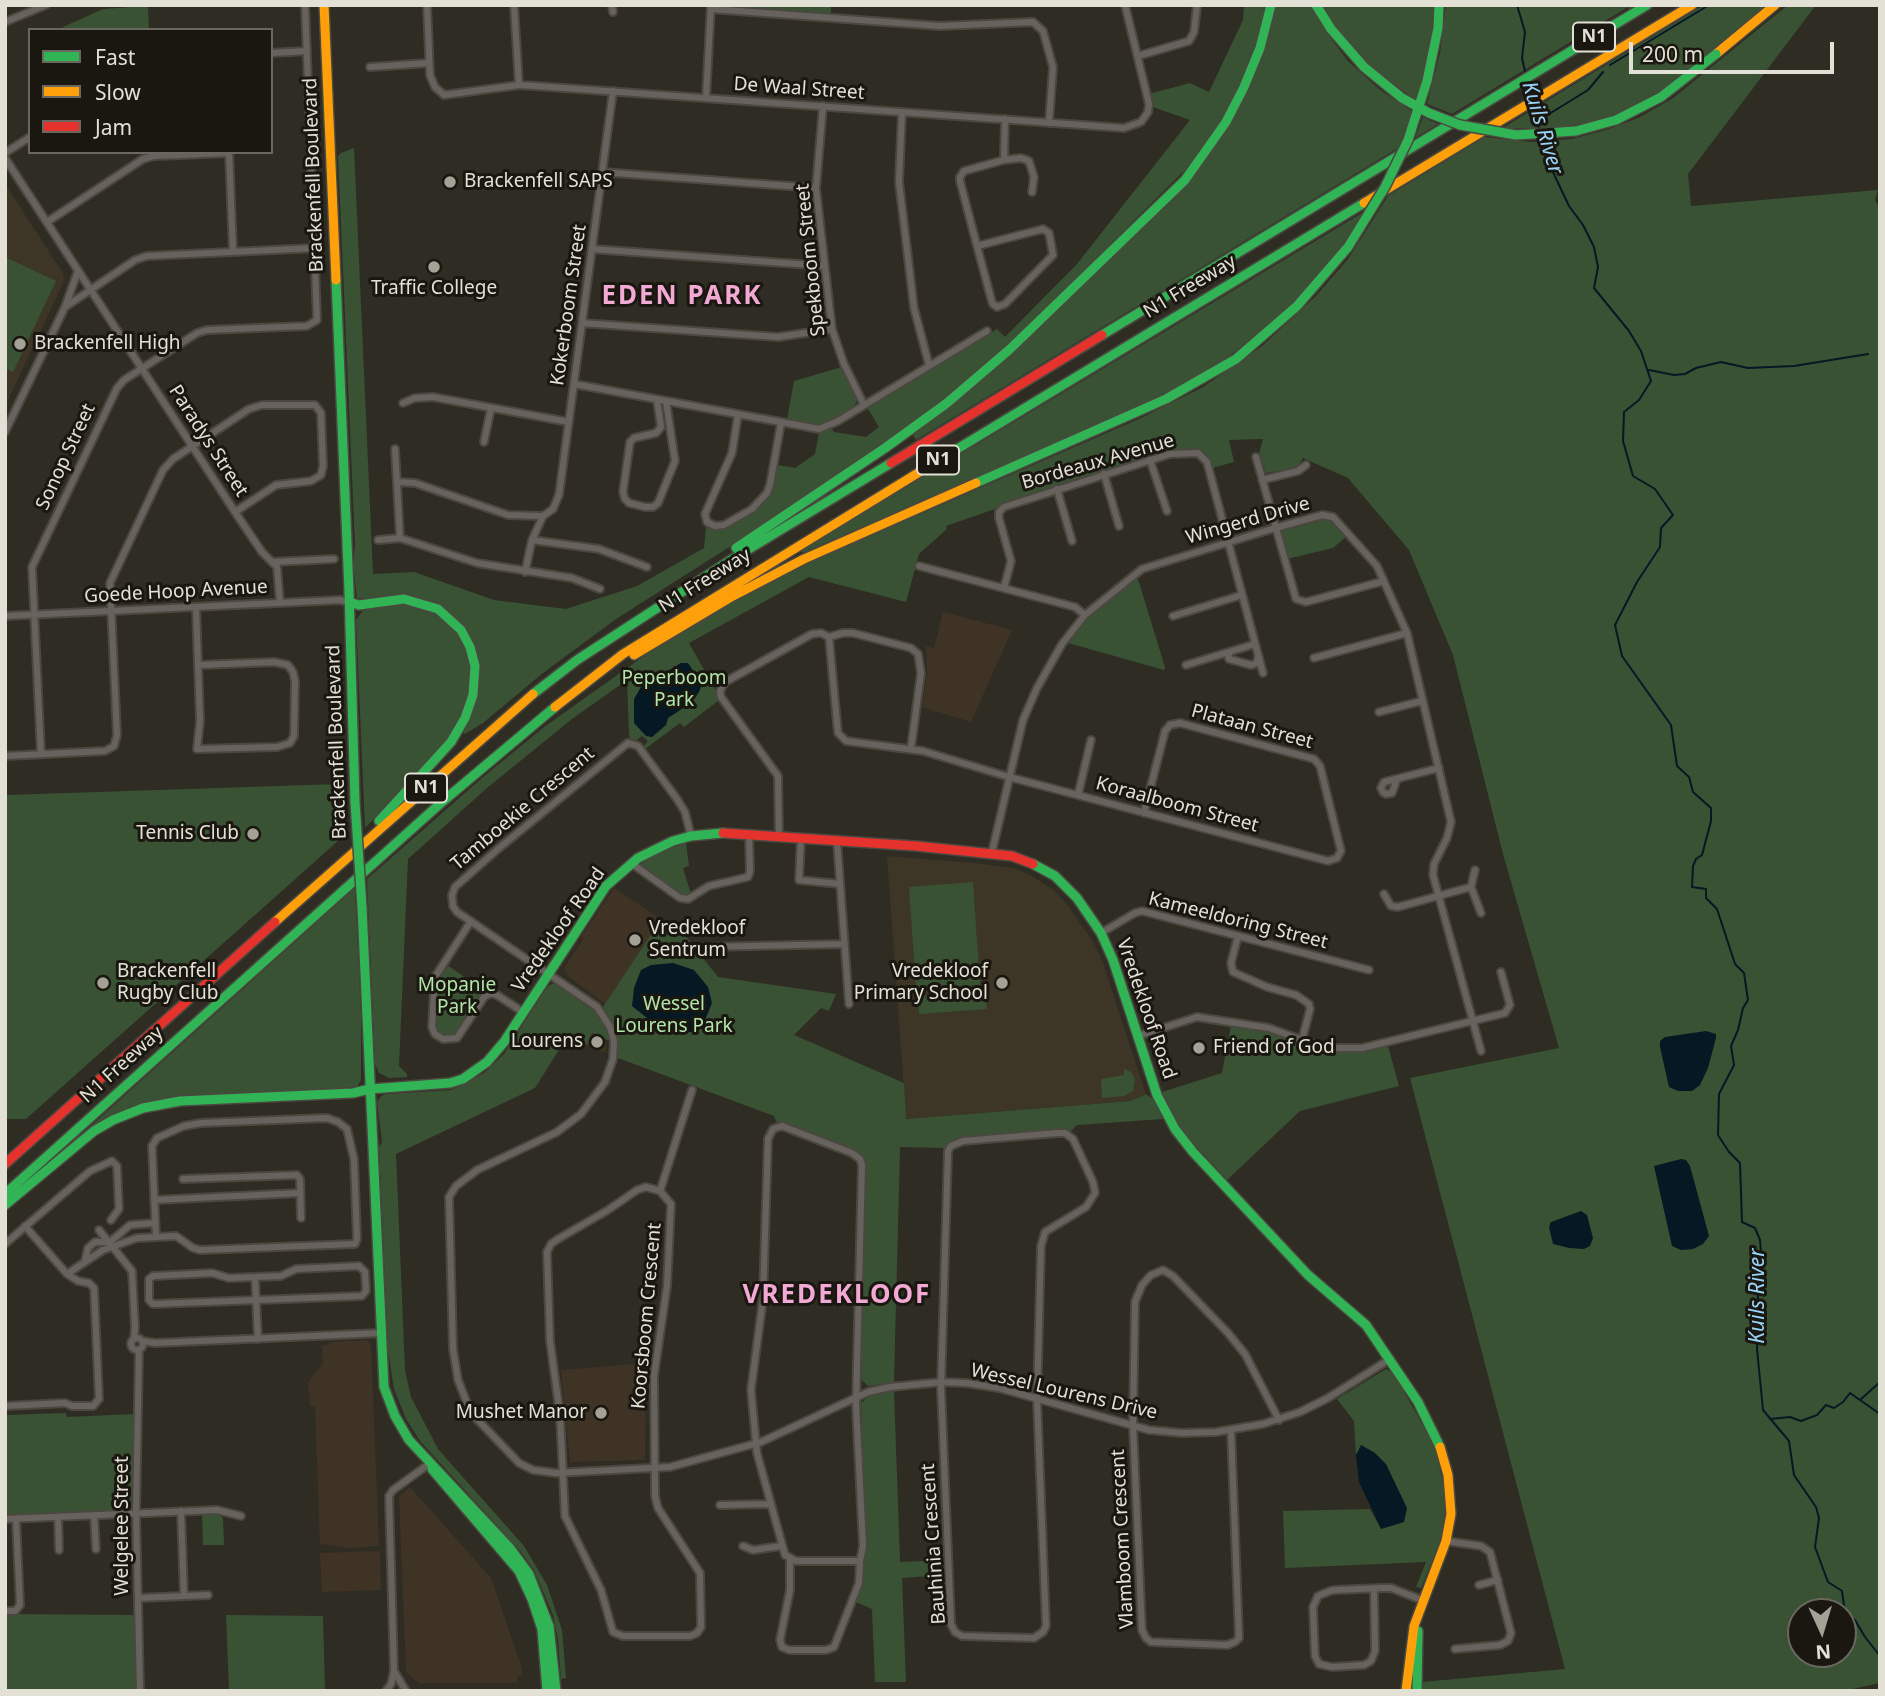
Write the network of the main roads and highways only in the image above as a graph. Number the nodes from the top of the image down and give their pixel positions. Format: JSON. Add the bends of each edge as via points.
{"nodes":[{"id":1,"x":324,"y":5,"type":"edge"},
{"id":2,"x":1271,"y":5,"type":"edge"},
{"id":3,"x":1317,"y":5,"type":"edge"},
{"id":4,"x":1439,"y":5,"type":"edge"},
{"id":5,"x":1647,"y":5,"type":"edge"},
{"id":6,"x":1692,"y":5,"type":"edge"},
{"id":7,"x":1775,"y":5,"type":"edge"},
{"id":8,"x":706,"y":575,"type":"junction"},
{"id":9,"x":349,"y":602,"type":"junction"},
{"id":10,"x":608,"y":666,"type":"junction"},
{"id":11,"x":369,"y":839,"type":"junction"},
{"id":12,"x":370,"y":1089,"type":"junction"},
{"id":13,"x":5,"y":1164,"type":"edge"},
{"id":14,"x":5,"y":1194,"type":"edge"},
{"id":15,"x":5,"y":1205,"type":"edge"},
{"id":16,"x":429,"y":1464,"type":"junction"},
{"id":17,"x":1419,"y":1612,"type":"junction"},
{"id":18,"x":547,"y":1691,"type":"edge"},
{"id":19,"x":555,"y":1691,"type":"edge"},
{"id":20,"x":1406,"y":1691,"type":"edge"},
{"id":21,"x":1417,"y":1691,"type":"edge"}],
"edges":[{"from":1,"to":9,"type":"main road","name":"Brackenfell Boulevard"},
{"from":2,"to":8,"type":"main road","via":[[1244,87],[1213,143],[1185,180],[1010,349],[947,403],[726,556]]},
{"from":3,"to":7,"type":"main road","bridge":true,"via":[[1331,29],[1371,74],[1402,98],[1460,125],[1516,135],[1576,131],[1616,120],[1661,97]]},
{"from":4,"to":10,"type":"main road","bridge":true,"via":[[1430,69],[1408,140],[1385,187],[1348,247],[1297,306],[1236,359],[1166,399],[804,559]]},
{"from":5,"to":8,"type":"main road","name":"N1 Freeway","number":"N1"},
{"from":6,"to":10,"type":"main road","name":"N1 Freeway","number":"N1","via":[[722,591]]},
{"from":8,"to":11,"type":"main road","name":"N1 Freeway","number":"N1","via":[[553,678]]},
{"from":9,"to":11,"type":"main road","via":[[404,599],[438,609],[466,638],[475,666],[473,695],[451,742],[377,823]]},
{"from":9,"to":12,"type":"main road","name":"Brackenfell Boulevard","bridge":true},
{"from":10,"to":14,"type":"main road","name":"N1 Freeway","number":"N1","via":[[452,793]]},
{"from":11,"to":13,"type":"main road","name":"N1 Freeway","number":"N1"},
{"from":12,"to":15,"type":"main road","name":"Vredekloof Road","via":[[180,1101],[142,1108],[87,1136]]},
{"from":12,"to":16,"type":"main road","name":"Brackenfell Boulevard","via":[[382,1369],[388,1400],[409,1440]]},
{"from":12,"to":17,"type":"main road","name":"Vredekloof Road","via":[[463,1079],[496,1052],[606,886],[631,863],[663,845],[691,836],[728,833],[1022,858],[1055,876],[1101,932],[1161,1104],[1180,1137],[1308,1275],[1366,1325],[1418,1402],[1444,1457],[1452,1504],[1446,1541]]},
{"from":16,"to":18,"type":"main road","name":"Brackenfell Boulevard","via":[[519,1571],[542,1629]]},
{"from":16,"to":19,"type":"main road","name":"Brackenfell Boulevard","via":[[484,1518],[529,1574],[549,1626]]},
{"from":17,"to":20,"type":"main road","name":"Vredekloof Road"},
{"from":17,"to":21,"type":"main road","name":"Vredekloof Road"}]}
